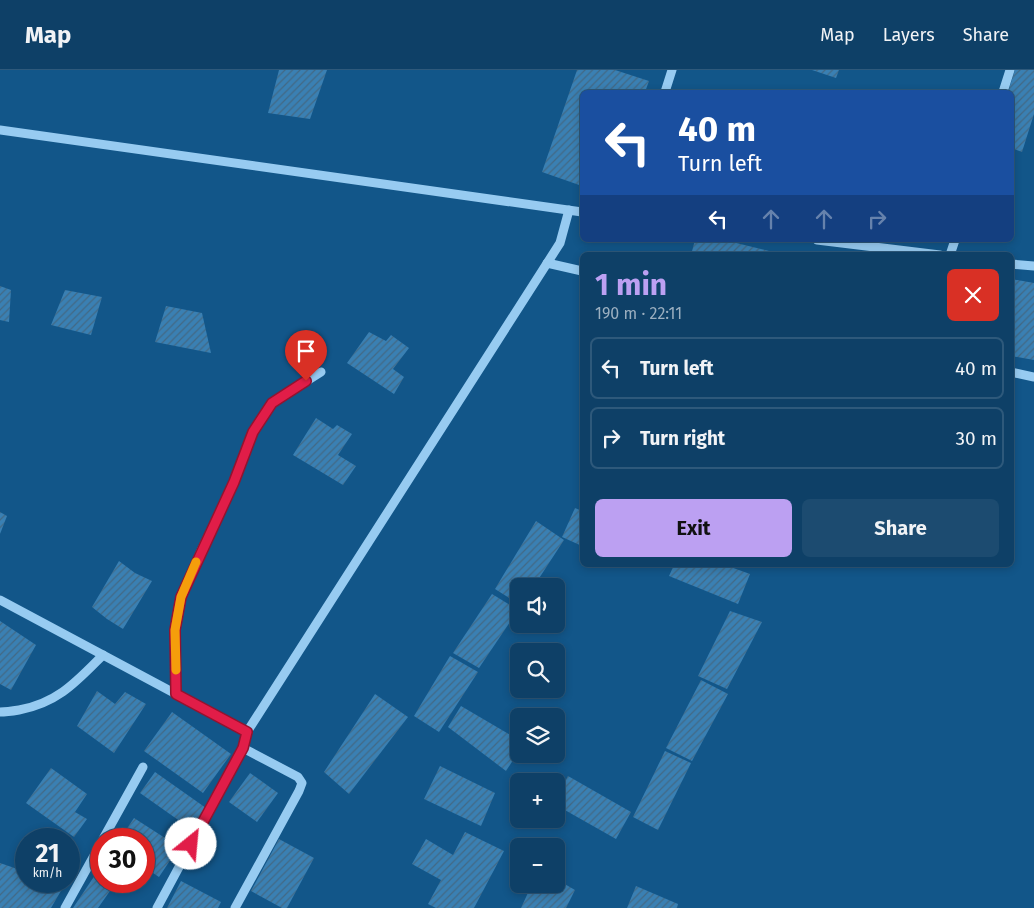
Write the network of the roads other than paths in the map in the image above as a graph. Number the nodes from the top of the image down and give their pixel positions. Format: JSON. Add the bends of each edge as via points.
{"nodes":[{"id":1,"x":672,"y":70,"type":"edge"},
{"id":2,"x":1010,"y":70,"type":"edge"},
{"id":3,"x":666,"y":90,"type":"edge"},
{"id":4,"x":1004,"y":90,"type":"edge"},
{"id":5,"x":0,"y":130,"type":"edge"},
{"id":6,"x":569,"y":210,"type":"junction"},
{"id":7,"x":580,"y":212,"type":"edge"},
{"id":8,"x":833,"y":242,"type":"edge"},
{"id":9,"x":915,"y":252,"type":"edge"},
{"id":10,"x":547,"y":263,"type":"junction"},
{"id":11,"x":1014,"y":264,"type":"edge"},
{"id":12,"x":1034,"y":266,"type":"edge"},
{"id":13,"x":580,"y":271,"type":"edge"},
{"id":14,"x":320,"y":372,"type":"dead end"},
{"id":15,"x":1014,"y":373,"type":"edge"},
{"id":16,"x":1034,"y":377,"type":"edge"},
{"id":17,"x":0,"y":600,"type":"edge"},
{"id":18,"x":103,"y":655,"type":"junction"},
{"id":19,"x":176,"y":694,"type":"junction"},
{"id":20,"x":0,"y":712,"type":"edge"},
{"id":21,"x":247,"y":732,"type":"junction"},
{"id":22,"x":243,"y":748,"type":"junction"},
{"id":23,"x":143,"y":767,"type":"dead end"},
{"id":24,"x":109,"y":828,"type":"edge"},
{"id":25,"x":90,"y":863,"type":"edge"},
{"id":26,"x":65,"y":908,"type":"edge"},
{"id":27,"x":157,"y":908,"type":"edge"},
{"id":28,"x":235,"y":908,"type":"edge"}],
"edges":[{"from":1,"to":3,"type":"street"},
{"from":2,"to":4,"type":"street"},
{"from":5,"to":6,"type":"street"},
{"from":6,"to":7,"type":"street"},
{"from":6,"to":10,"type":"street","via":[[560,243]]},
{"from":8,"to":9,"type":"street"},
{"from":10,"to":13,"type":"street"},
{"from":10,"to":21,"type":"street"},
{"from":11,"to":12,"type":"street"},
{"from":14,"to":19,"type":"street","via":[[272,403],[253,432],[234,482],[181,597],[175,630]]},
{"from":15,"to":16,"type":"street"},
{"from":17,"to":18,"type":"street"},
{"from":18,"to":19,"type":"street"},
{"from":18,"to":20,"type":"street","via":[[52,700],[26,709]]},
{"from":19,"to":21,"type":"street"},
{"from":21,"to":22,"type":"street"},
{"from":22,"to":27,"type":"street"},
{"from":22,"to":28,"type":"street","via":[[298,777],[302,783]]},
{"from":23,"to":24,"type":"street"},
{"from":25,"to":26,"type":"street"}]}
